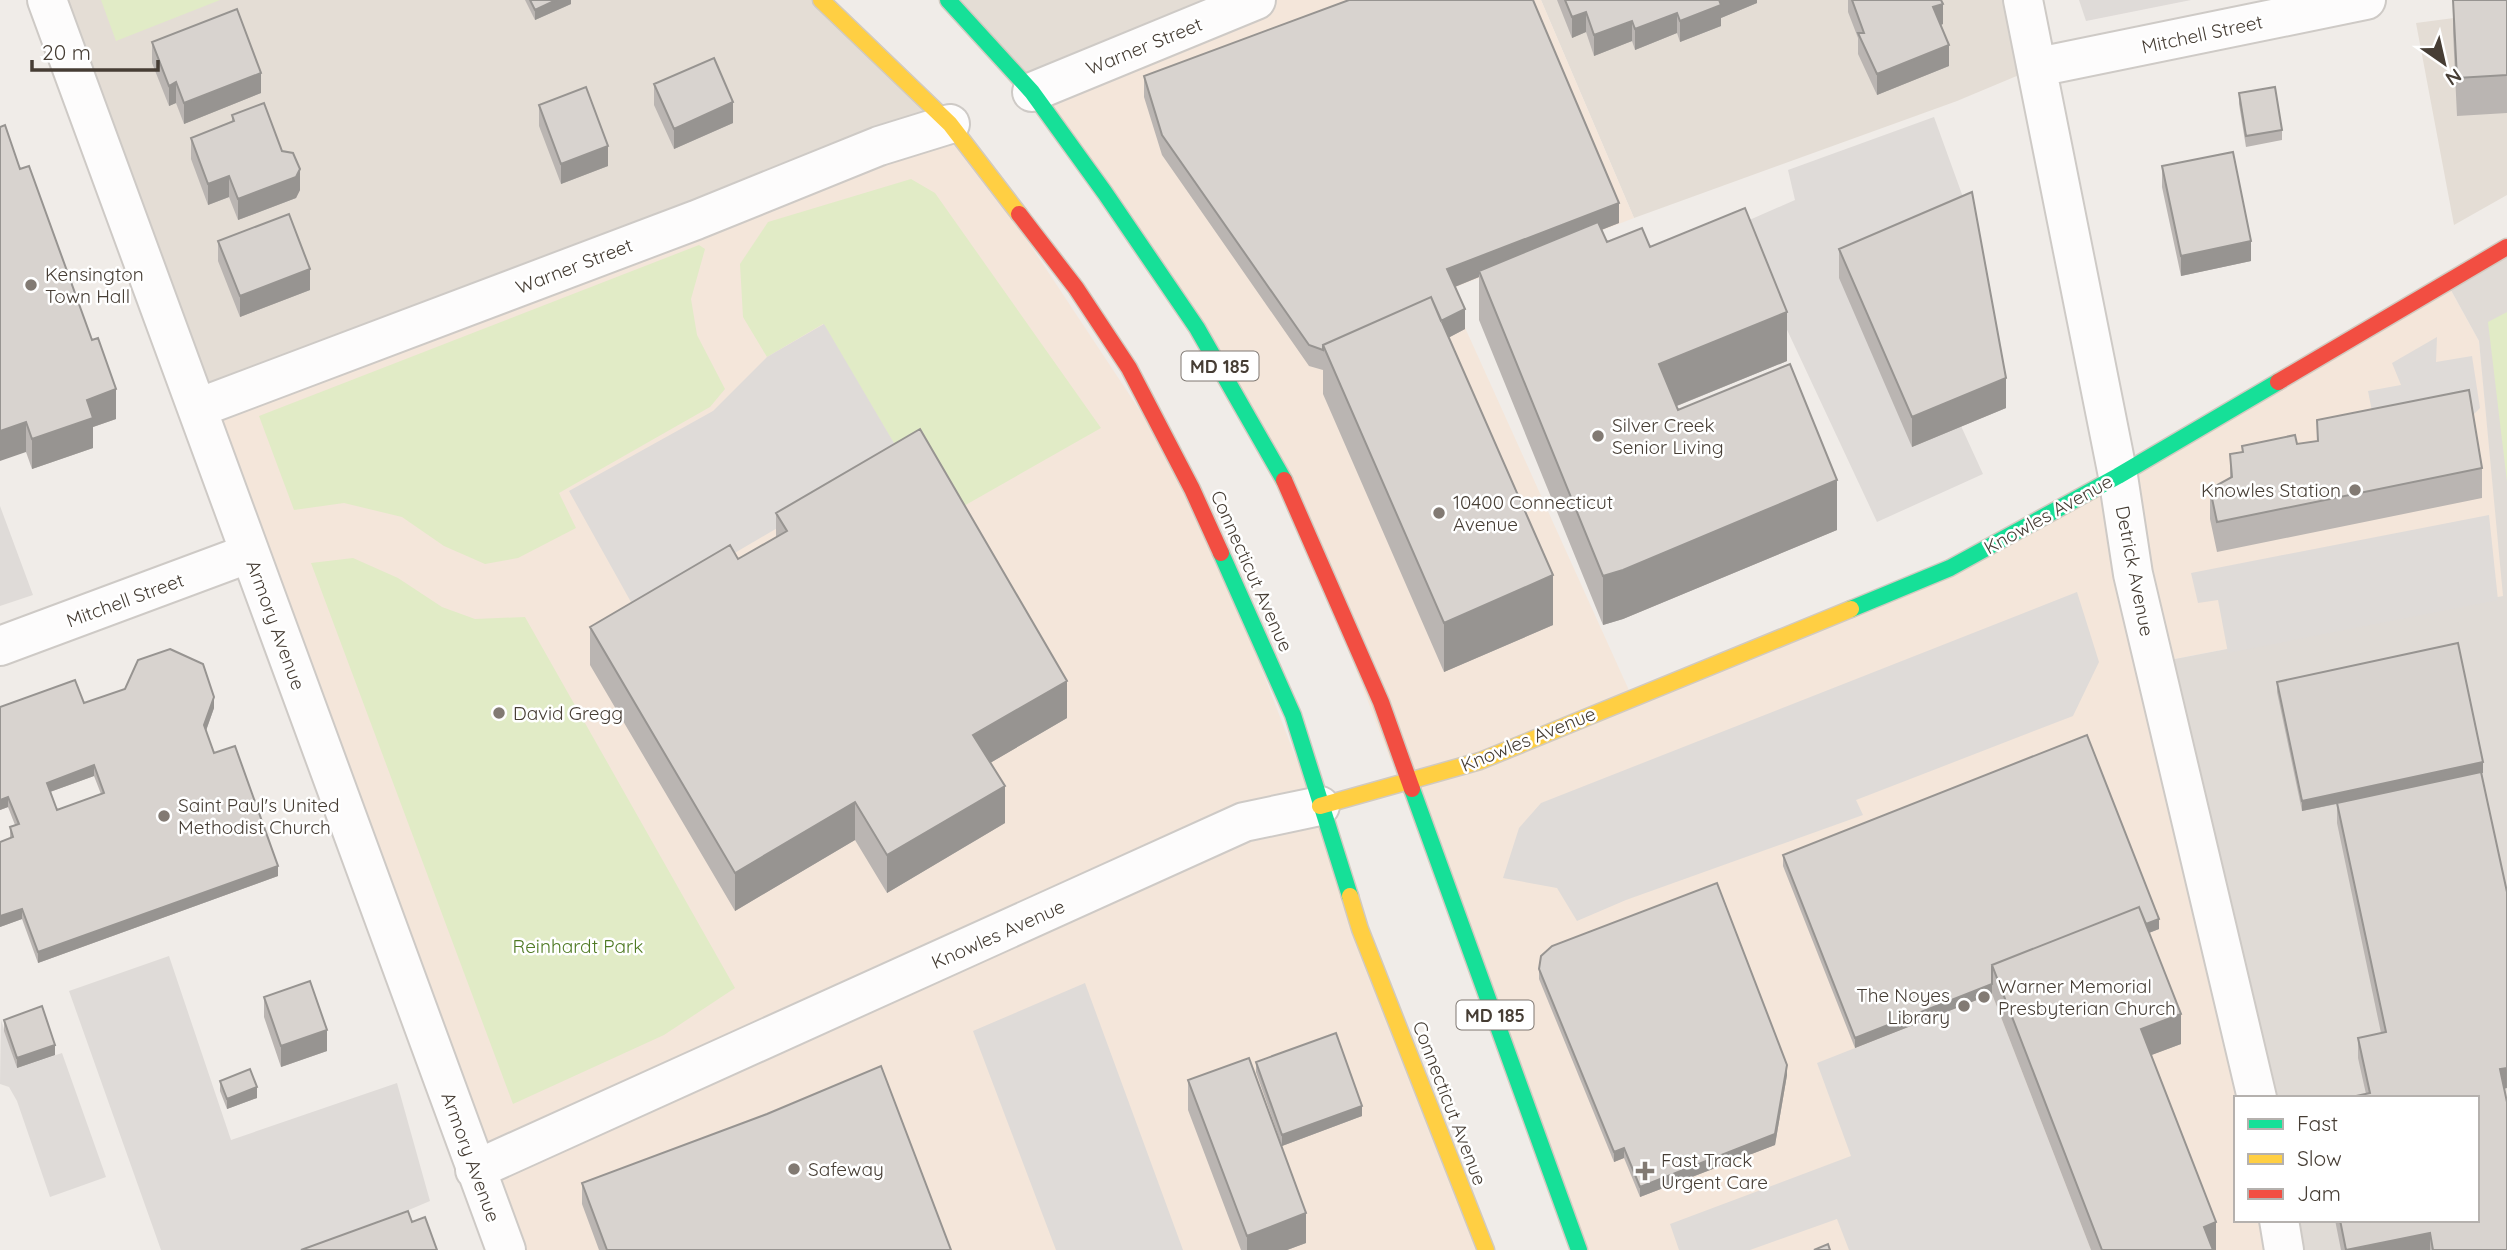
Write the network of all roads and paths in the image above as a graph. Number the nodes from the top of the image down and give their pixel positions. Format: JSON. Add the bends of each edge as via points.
{"nodes":[{"id":1,"x":47,"y":0,"type":"edge"},
{"id":2,"x":821,"y":0,"type":"edge"},
{"id":3,"x":948,"y":0,"type":"edge"},
{"id":4,"x":1256,"y":0,"type":"edge"},
{"id":5,"x":2023,"y":0,"type":"edge"},
{"id":6,"x":2366,"y":0,"type":"edge"},
{"id":7,"x":2038,"y":68,"type":"junction"},
{"id":8,"x":1032,"y":92,"type":"junction"},
{"id":9,"x":950,"y":124,"type":"junction"},
{"id":10,"x":2507,"y":247,"type":"edge"},
{"id":11,"x":198,"y":408,"type":"junction"},
{"id":12,"x":2118,"y":476,"type":"junction"},
{"id":13,"x":250,"y":553,"type":"junction"},
{"id":14,"x":0,"y":646,"type":"edge"},
{"id":15,"x":1410,"y":780,"type":"junction"},
{"id":16,"x":1320,"y":806,"type":"junction"},
{"id":17,"x":2257,"y":1096,"type":"edge"},
{"id":18,"x":475,"y":1170,"type":"junction"},
{"id":19,"x":2279,"y":1222,"type":"edge"},
{"id":20,"x":506,"y":1250,"type":"edge"},
{"id":21,"x":1486,"y":1250,"type":"edge"},
{"id":22,"x":1579,"y":1250,"type":"edge"},
{"id":23,"x":2284,"y":1250,"type":"edge"}],
"edges":[{"from":1,"to":11,"type":"street","name":"Armory Avenue"},
{"from":2,"to":9,"type":"main road","name":"Connecticut Avenue"},
{"from":3,"to":8,"type":"main road","number":"MD 185"},
{"from":4,"to":8,"type":"street","name":"Warner Street"},
{"from":5,"to":7,"type":"street","name":"Detrick Avenue"},
{"from":6,"to":7,"type":"street","name":"Mitchell Street"},
{"from":7,"to":12,"type":"street","name":"Detrick Avenue"},
{"from":8,"to":15,"type":"main road","number":"MD 185","via":[[1197,328],[1277,465],[1381,702]]},
{"from":9,"to":11,"type":"street","name":"Warner Street","via":[[879,146],[728,208]]},
{"from":9,"to":16,"type":"main road","name":"Connecticut Avenue","via":[[1076,288],[1129,368],[1192,489],[1293,715]]},
{"from":10,"to":12,"type":"main road","name":"Knowles Avenue"},
{"from":11,"to":13,"type":"street","name":"Armory Avenue"},
{"from":12,"to":15,"type":"main road","name":"Knowles Avenue","via":[[1950,568],[1480,761]]},
{"from":12,"to":17,"type":"street","name":"Detrick Avenue","via":[[2133,574]]},
{"from":13,"to":14,"type":"street","name":"Mitchell Street"},
{"from":13,"to":18,"type":"street","name":"Armory Avenue"},
{"from":15,"to":16,"type":"main road","name":"Knowles Avenue"},
{"from":15,"to":22,"type":"main road","number":"MD 185"},
{"from":16,"to":18,"type":"street","name":"Knowles Avenue","via":[[1244,822]]},
{"from":16,"to":21,"type":"main road","name":"Connecticut Avenue","via":[[1360,929]]},
{"from":18,"to":20,"type":"street","name":"Armory Avenue"},
{"from":19,"to":23,"type":"street"}]}
